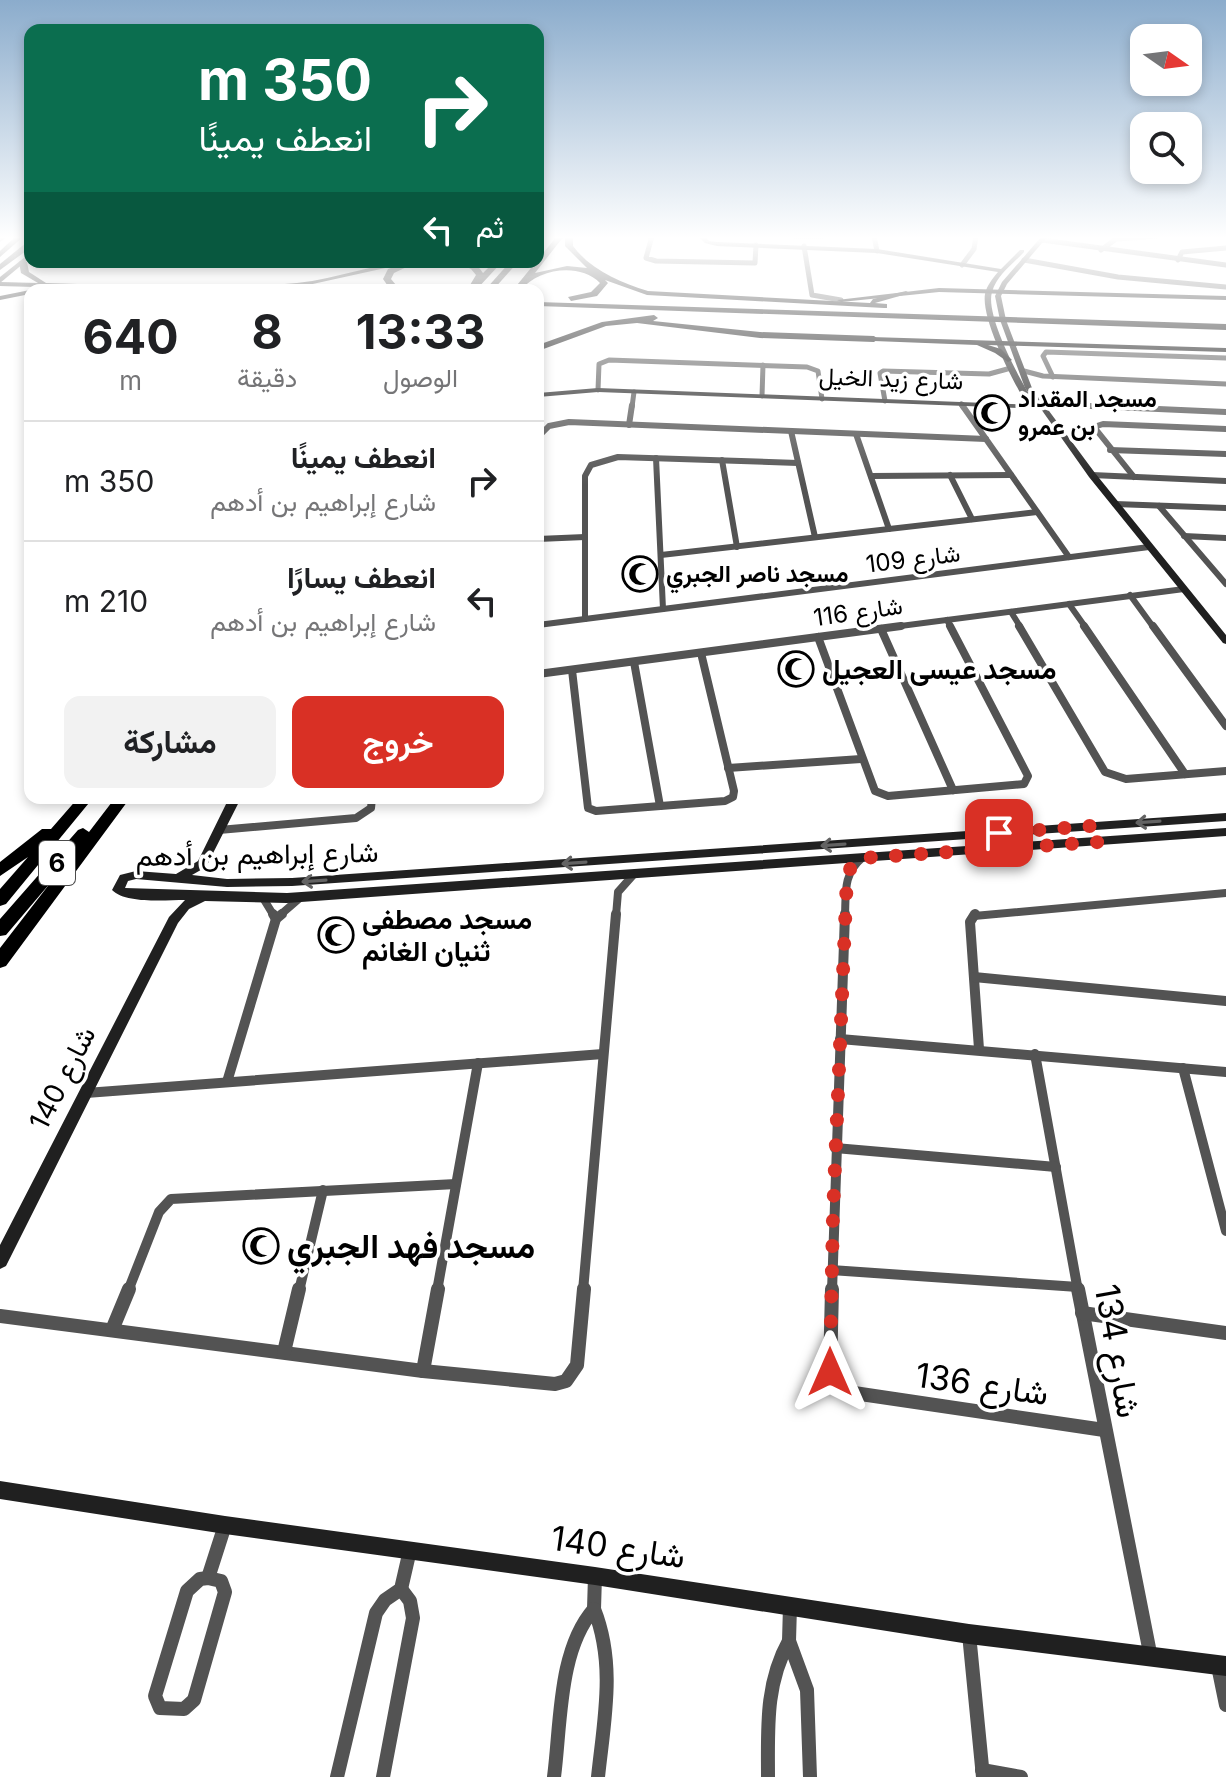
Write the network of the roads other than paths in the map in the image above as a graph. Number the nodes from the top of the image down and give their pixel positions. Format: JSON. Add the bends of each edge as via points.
{"nodes":[{"id":1,"x":573,"y":319,"type":"edge"},
{"id":2,"x":641,"y":319,"type":"edge"},
{"id":3,"x":720,"y":319,"type":"edge"},
{"id":4,"x":992,"y":319,"type":"edge"},
{"id":5,"x":1003,"y":319,"type":"edge"},
{"id":6,"x":1086,"y":319,"type":"edge"},
{"id":7,"x":1140,"y":319,"type":"edge"},
{"id":8,"x":1226,"y":325,"type":"edge"},
{"id":9,"x":595,"y":327,"type":"junction"},
{"id":10,"x":544,"y":338,"type":"edge"},
{"id":11,"x":874,"y":339,"type":"junction"},
{"id":12,"x":957,"y":342,"type":"junction"},
{"id":13,"x":1001,"y":342,"type":"junction"},
{"id":14,"x":1011,"y":343,"type":"junction"},
{"id":15,"x":1045,"y":344,"type":"junction"},
{"id":16,"x":544,"y":346,"type":"edge"},
{"id":17,"x":1226,"y":350,"type":"edge"},
{"id":18,"x":1226,"y":358,"type":"edge"},
{"id":19,"x":1012,"y":361,"type":"junction"},
{"id":20,"x":763,"y":365,"type":"junction"},
{"id":21,"x":992,"y":374,"type":"junction"},
{"id":22,"x":1053,"y":377,"type":"junction"},
{"id":23,"x":1023,"y":378,"type":"junction"},
{"id":24,"x":1226,"y":384,"type":"edge"},
{"id":25,"x":598,"y":390,"type":"junction"},
{"id":26,"x":634,"y":392,"type":"junction"},
{"id":27,"x":544,"y":394,"type":"edge"},
{"id":28,"x":762,"y":396,"type":"junction"},
{"id":29,"x":822,"y":399,"type":"junction"},
{"id":30,"x":885,"y":401,"type":"junction"},
{"id":31,"x":961,"y":404,"type":"junction"},
{"id":32,"x":1037,"y":405,"type":"junction"},
{"id":33,"x":1226,"y":412,"type":"edge"},
{"id":34,"x":629,"y":425,"type":"junction"},
{"id":35,"x":1226,"y":429,"type":"edge"},
{"id":36,"x":544,"y":431,"type":"edge"},
{"id":37,"x":791,"y":431,"type":"junction"},
{"id":38,"x":856,"y":434,"type":"junction"},
{"id":39,"x":986,"y":439,"type":"junction"},
{"id":40,"x":1110,"y":450,"type":"junction"},
{"id":41,"x":1226,"y":454,"type":"edge"},
{"id":42,"x":656,"y":458,"type":"junction"},
{"id":43,"x":722,"y":460,"type":"junction"},
{"id":44,"x":798,"y":463,"type":"junction"},
{"id":45,"x":950,"y":475,"type":"junction"},
{"id":46,"x":1011,"y":475,"type":"junction"},
{"id":47,"x":1092,"y":475,"type":"junction"},
{"id":48,"x":871,"y":476,"type":"junction"},
{"id":49,"x":1134,"y":477,"type":"junction"},
{"id":50,"x":1226,"y":481,"type":"edge"},
{"id":51,"x":1115,"y":504,"type":"junction"},
{"id":52,"x":1159,"y":506,"type":"junction"},
{"id":53,"x":1226,"y":508,"type":"edge"},
{"id":54,"x":1037,"y":512,"type":"junction"},
{"id":55,"x":972,"y":519,"type":"junction"},
{"id":56,"x":889,"y":529,"type":"junction"},
{"id":57,"x":1184,"y":536,"type":"junction"},
{"id":58,"x":585,"y":537,"type":"junction"},
{"id":59,"x":815,"y":537,"type":"junction"},
{"id":60,"x":1226,"y":538,"type":"edge"},
{"id":61,"x":544,"y":539,"type":"edge"},
{"id":62,"x":737,"y":547,"type":"junction"},
{"id":63,"x":1149,"y":547,"type":"junction"},
{"id":64,"x":661,"y":555,"type":"junction"},
{"id":65,"x":1069,"y":557,"type":"junction"},
{"id":66,"x":1226,"y":584,"type":"edge"},
{"id":67,"x":1184,"y":589,"type":"junction"},
{"id":68,"x":1130,"y":595,"type":"junction"},
{"id":69,"x":1069,"y":604,"type":"junction"},
{"id":70,"x":663,"y":609,"type":"junction"},
{"id":71,"x":1011,"y":612,"type":"junction"},
{"id":72,"x":585,"y":619,"type":"junction"},
{"id":73,"x":947,"y":620,"type":"junction"},
{"id":74,"x":544,"y":624,"type":"edge"},
{"id":75,"x":881,"y":629,"type":"junction"},
{"id":76,"x":818,"y":637,"type":"junction"},
{"id":77,"x":1225,"y":638,"type":"edge"},
{"id":78,"x":701,"y":653,"type":"junction"},
{"id":79,"x":634,"y":662,"type":"junction"},
{"id":80,"x":572,"y":670,"type":"junction"},
{"id":81,"x":544,"y":673,"type":"edge"},
{"id":82,"x":1226,"y":726,"type":"edge"},
{"id":83,"x":861,"y":759,"type":"junction"},
{"id":84,"x":728,"y":768,"type":"junction"},
{"id":85,"x":1226,"y":771,"type":"edge"},
{"id":86,"x":1185,"y":774,"type":"junction"},
{"id":87,"x":953,"y":790,"type":"junction"},
{"id":88,"x":81,"y":804,"type":"edge"},
{"id":89,"x":109,"y":804,"type":"edge"},
{"id":90,"x":118,"y":804,"type":"edge"},
{"id":91,"x":232,"y":804,"type":"edge"},
{"id":92,"x":370,"y":804,"type":"edge"},
{"id":93,"x":660,"y":806,"type":"junction"},
{"id":94,"x":1226,"y":817,"type":"edge"},
{"id":95,"x":1119,"y":824,"type":"junction"},
{"id":96,"x":1090,"y":826,"type":"junction"},
{"id":97,"x":219,"y":830,"type":"junction"},
{"id":98,"x":1226,"y":832,"type":"edge"},
{"id":99,"x":1128,"y":839,"type":"junction"},
{"id":100,"x":1099,"y":842,"type":"junction"},
{"id":101,"x":862,"y":858,"type":"junction"},
{"id":102,"x":831,"y":860,"type":"junction"},
{"id":103,"x":202,"y":864,"type":"junction"},
{"id":104,"x":0,"y":870,"type":"edge"},
{"id":105,"x":634,"y":874,"type":"junction"},
{"id":106,"x":601,"y":876,"type":"junction"},
{"id":107,"x":847,"y":876,"type":"junction"},
{"id":108,"x":176,"y":880,"type":"junction"},
{"id":109,"x":210,"y":882,"type":"junction"},
{"id":110,"x":618,"y":892,"type":"junction"},
{"id":111,"x":1224,"y":893,"type":"edge"},
{"id":112,"x":167,"y":895,"type":"junction"},
{"id":113,"x":204,"y":896,"type":"junction"},
{"id":114,"x":301,"y":897,"type":"junction"},
{"id":115,"x":263,"y":898,"type":"junction"},
{"id":116,"x":0,"y":900,"type":"edge"},
{"id":117,"x":1226,"y":905,"type":"edge"},
{"id":118,"x":276,"y":919,"type":"junction"},
{"id":119,"x":173,"y":920,"type":"junction"},
{"id":120,"x":0,"y":930,"type":"edge"},
{"id":121,"x":0,"y":961,"type":"edge"},
{"id":122,"x":974,"y":977,"type":"junction"},
{"id":123,"x":1226,"y":1001,"type":"edge"},
{"id":124,"x":840,"y":1039,"type":"junction"},
{"id":125,"x":979,"y":1049,"type":"junction"},
{"id":126,"x":603,"y":1054,"type":"junction"},
{"id":127,"x":1035,"y":1054,"type":"junction"},
{"id":128,"x":478,"y":1063,"type":"junction"},
{"id":129,"x":1183,"y":1068,"type":"junction"},
{"id":130,"x":1226,"y":1072,"type":"edge"},
{"id":131,"x":227,"y":1082,"type":"junction"},
{"id":132,"x":86,"y":1093,"type":"junction"},
{"id":133,"x":835,"y":1148,"type":"junction"},
{"id":134,"x":1056,"y":1167,"type":"junction"},
{"id":135,"x":456,"y":1184,"type":"junction"},
{"id":136,"x":323,"y":1190,"type":"junction"},
{"id":137,"x":1221,"y":1193,"type":"edge"},
{"id":138,"x":1226,"y":1231,"type":"edge"},
{"id":139,"x":0,"y":1261,"type":"edge"},
{"id":140,"x":831,"y":1270,"type":"junction"},
{"id":141,"x":1078,"y":1287,"type":"junction"},
{"id":142,"x":1082,"y":1313,"type":"junction"},
{"id":143,"x":0,"y":1316,"type":"edge"},
{"id":144,"x":112,"y":1330,"type":"junction"},
{"id":145,"x":1226,"y":1333,"type":"edge"},
{"id":146,"x":284,"y":1352,"type":"junction"},
{"id":147,"x":423,"y":1371,"type":"junction"},
{"id":148,"x":1104,"y":1430,"type":"junction"},
{"id":149,"x":0,"y":1490,"type":"edge"},
{"id":150,"x":225,"y":1525,"type":"junction"},
{"id":151,"x":410,"y":1550,"type":"junction"},
{"id":152,"x":595,"y":1576,"type":"junction"},
{"id":153,"x":208,"y":1578,"type":"junction"},
{"id":154,"x":401,"y":1589,"type":"junction"},
{"id":155,"x":790,"y":1606,"type":"junction"},
{"id":156,"x":594,"y":1609,"type":"junction"},
{"id":157,"x":969,"y":1634,"type":"junction"},
{"id":158,"x":789,"y":1641,"type":"junction"},
{"id":159,"x":1151,"y":1658,"type":"junction"},
{"id":160,"x":1222,"y":1665,"type":"edge"},
{"id":161,"x":1226,"y":1705,"type":"edge"},
{"id":162,"x":982,"y":1774,"type":"edge"},
{"id":163,"x":337,"y":1777,"type":"edge"},
{"id":164,"x":383,"y":1777,"type":"edge"},
{"id":165,"x":554,"y":1777,"type":"edge"},
{"id":166,"x":598,"y":1777,"type":"edge"},
{"id":167,"x":768,"y":1777,"type":"edge"},
{"id":168,"x":810,"y":1777,"type":"edge"},
{"id":169,"x":1021,"y":1777,"type":"edge"}],
"edges":[{"from":1,"to":10,"type":"highway","via":[[562,334]]},
{"from":2,"to":9,"type":"highway"},
{"from":3,"to":11,"type":"highway"},
{"from":4,"to":13,"type":"street"},
{"from":5,"to":14,"type":"street"},
{"from":6,"to":8,"type":"highway"},
{"from":7,"to":8,"type":"highway"},
{"from":9,"to":11,"type":"highway","via":[[640,321],[760,335]]},
{"from":9,"to":16,"type":"highway"},
{"from":11,"to":12,"type":"main road"},
{"from":12,"to":13,"type":"main road"},
{"from":12,"to":19,"type":"main road","via":[[990,348]]},
{"from":13,"to":14,"type":"main road"},
{"from":13,"to":19,"type":"street"},
{"from":14,"to":15,"type":"main road"},
{"from":14,"to":19,"type":"street"},
{"from":15,"to":17,"type":"main road"},
{"from":15,"to":19,"type":"main road","via":[[1027,348]]},
{"from":18,"to":22,"type":"street","via":[[1046,352]]},
{"from":19,"to":21,"type":"street"},
{"from":19,"to":23,"type":"street"},
{"from":19,"to":23,"type":"street"},
{"from":20,"to":25,"type":"street","via":[[609,360],[599,364]]},
{"from":20,"to":28,"type":"street"},
{"from":20,"to":29,"type":"street","via":[[816,369]]},
{"from":21,"to":23,"type":"street"},
{"from":21,"to":30,"type":"street","via":[[883,371]]},
{"from":22,"to":23,"type":"street"},
{"from":22,"to":24,"type":"street"},
{"from":23,"to":32,"type":"street"},
{"from":25,"to":26,"type":"street","name":"شارع زيد الخيل"},
{"from":25,"to":27,"type":"street","name":"شارع زيد الخيل"},
{"from":26,"to":28,"type":"street","name":"شارع زيد الخيل"},
{"from":26,"to":34,"type":"street"},
{"from":28,"to":29,"type":"street","name":"شارع زيد الخيل"},
{"from":29,"to":30,"type":"street","name":"شارع زيد الخيل"},
{"from":30,"to":31,"type":"street","name":"شارع زيد الخيل"},
{"from":31,"to":32,"type":"street","name":"شارع زيد الخيل"},
{"from":31,"to":39,"type":"street"},
{"from":32,"to":33,"type":"street","name":"شارع زيد الخيل"},
{"from":32,"to":47,"type":"street"},
{"from":34,"to":36,"type":"street","via":[[561,422]]},
{"from":34,"to":37,"type":"street"},
{"from":35,"to":40,"type":"street","via":[[1095,426]]},
{"from":37,"to":38,"type":"street"},
{"from":37,"to":44,"type":"street"},
{"from":38,"to":39,"type":"street"},
{"from":38,"to":48,"type":"street"},
{"from":39,"to":46,"type":"street"},
{"from":40,"to":41,"type":"street"},
{"from":40,"to":49,"type":"street"},
{"from":42,"to":43,"type":"street"},
{"from":42,"to":58,"type":"street","via":[[618,457],[591,465],[585,476]]},
{"from":42,"to":64,"type":"street"},
{"from":43,"to":44,"type":"street"},
{"from":43,"to":62,"type":"street"},
{"from":44,"to":59,"type":"street"},
{"from":45,"to":46,"type":"street"},
{"from":45,"to":48,"type":"street"},
{"from":45,"to":55,"type":"street"},
{"from":46,"to":54,"type":"street"},
{"from":47,"to":49,"type":"street"},
{"from":47,"to":51,"type":"street"},
{"from":48,"to":56,"type":"street"},
{"from":49,"to":50,"type":"street"},
{"from":51,"to":52,"type":"street"},
{"from":51,"to":63,"type":"street"},
{"from":52,"to":53,"type":"street"},
{"from":52,"to":57,"type":"street"},
{"from":54,"to":55,"type":"street"},
{"from":54,"to":65,"type":"street"},
{"from":55,"to":56,"type":"street"},
{"from":56,"to":59,"type":"street"},
{"from":57,"to":60,"type":"street"},
{"from":57,"to":66,"type":"street"},
{"from":58,"to":61,"type":"street"},
{"from":58,"to":72,"type":"street"},
{"from":59,"to":62,"type":"street"},
{"from":62,"to":64,"type":"street"},
{"from":63,"to":65,"type":"street","name":"شارع 109"},
{"from":63,"to":67,"type":"street"},
{"from":64,"to":70,"type":"street"},
{"from":65,"to":70,"type":"street","name":"شارع 109"},
{"from":67,"to":68,"type":"street","name":"شارع 116"},
{"from":67,"to":77,"type":"street"},
{"from":68,"to":69,"type":"street","name":"شارع 116"},
{"from":68,"to":82,"type":"street"},
{"from":69,"to":71,"type":"street","name":"شارع 116"},
{"from":69,"to":86,"type":"street"},
{"from":70,"to":72,"type":"street","name":"شارع 109"},
{"from":71,"to":73,"type":"street","name":"شارع 116"},
{"from":71,"to":86,"type":"street","via":[[1105,772],[1126,779]]},
{"from":72,"to":74,"type":"street","name":"شارع 109"},
{"from":73,"to":75,"type":"street","name":"شارع 116"},
{"from":73,"to":87,"type":"street","via":[[1028,776],[1022,785]]},
{"from":75,"to":76,"type":"street","name":"شارع 116"},
{"from":75,"to":87,"type":"street"},
{"from":76,"to":78,"type":"street","name":"شارع 116"},
{"from":76,"to":83,"type":"street"},
{"from":78,"to":79,"type":"street","name":"شارع 116"},
{"from":78,"to":84,"type":"street"},
{"from":79,"to":80,"type":"street","name":"شارع 116"},
{"from":79,"to":93,"type":"street"},
{"from":80,"to":81,"type":"street","name":"شارع 116"},
{"from":80,"to":93,"type":"street","via":[[585,805],[596,811]]},
{"from":83,"to":84,"type":"street"},
{"from":83,"to":87,"type":"street","via":[[872,788],[881,794]]},
{"from":84,"to":93,"type":"street","via":[[731,799]]},
{"from":85,"to":86,"type":"street"},
{"from":88,"to":104,"type":"highway"},
{"from":88,"to":116,"type":"highway","number":"6"},
{"from":89,"to":120,"type":"highway","number":"6"},
{"from":90,"to":121,"type":"highway"},
{"from":91,"to":97,"type":"street"},
{"from":92,"to":97,"type":"street","via":[[367,813],[356,818]]},
{"from":94,"to":95,"type":"street","name":"شارع إبراهيم بن أدهم","one_way":true},
{"from":95,"to":96,"type":"street","name":"شارع إبراهيم بن أدهم"},
{"from":95,"to":99,"type":"street","via":[[1119,833]]},
{"from":96,"to":100,"type":"street","via":[[1101,832]]},
{"from":96,"to":109,"type":"street","name":"شارع إبراهيم بن أدهم","one_way":true,"via":[[404,875]]},
{"from":97,"to":103,"type":"street"},
{"from":98,"to":99,"type":"street","name":"شارع إبراهيم بن أدهم"},
{"from":99,"to":100,"type":"street","name":"شارع إبراهيم بن أدهم"},
{"from":100,"to":101,"type":"street","name":"شارع إبراهيم بن أدهم"},
{"from":101,"to":102,"type":"street","name":"شارع إبراهيم بن أدهم"},
{"from":101,"to":107,"type":"street"},
{"from":102,"to":105,"type":"street","name":"شارع إبراهيم بن أدهم"},
{"from":102,"to":107,"type":"street"},
{"from":103,"to":108,"type":"street"},
{"from":103,"to":109,"type":"street"},
{"from":105,"to":106,"type":"street","name":"شارع إبراهيم بن أدهم"},
{"from":105,"to":110,"type":"street"},
{"from":106,"to":110,"type":"street"},
{"from":106,"to":114,"type":"street","name":"شارع إبراهيم بن أدهم"},
{"from":107,"to":124,"type":"street","name":"شارع 136"},
{"from":108,"to":109,"type":"street","name":"شارع إبراهيم بن أدهم"},
{"from":108,"to":112,"type":"street","name":"شارع إبراهيم بن أدهم","via":[[136,875],[118,886],[125,894]]},
{"from":110,"to":126,"type":"street"},
{"from":111,"to":117,"type":"street"},
{"from":111,"to":122,"type":"street","via":[[979,912],[970,922]]},
{"from":112,"to":113,"type":"street","name":"شارع إبراهيم بن أدهم"},
{"from":112,"to":119,"type":"street","via":[[175,909]]},
{"from":113,"to":115,"type":"street","name":"شارع إبراهيم بن أدهم"},
{"from":113,"to":119,"type":"street","name":"شارع 140"},
{"from":114,"to":115,"type":"street","name":"شارع إبراهيم بن أدهم"},
{"from":114,"to":118,"type":"street"},
{"from":115,"to":118,"type":"street"},
{"from":118,"to":131,"type":"street"},
{"from":119,"to":132,"type":"street","name":"شارع 140"},
{"from":122,"to":123,"type":"street"},
{"from":122,"to":125,"type":"street"},
{"from":124,"to":125,"type":"street"},
{"from":124,"to":133,"type":"street","name":"شارع 136"},
{"from":125,"to":127,"type":"street"},
{"from":126,"to":128,"type":"street"},
{"from":126,"to":147,"type":"street","via":[[577,1365],[566,1381],[555,1384]]},
{"from":127,"to":129,"type":"street"},
{"from":127,"to":134,"type":"street","name":"شارع 134"},
{"from":128,"to":131,"type":"street"},
{"from":128,"to":135,"type":"street"},
{"from":129,"to":130,"type":"street"},
{"from":129,"to":137,"type":"street"},
{"from":131,"to":132,"type":"street"},
{"from":132,"to":139,"type":"street","name":"شارع 140"},
{"from":133,"to":134,"type":"street"},
{"from":133,"to":140,"type":"street","name":"شارع 136"},
{"from":134,"to":141,"type":"street","name":"شارع 134"},
{"from":135,"to":136,"type":"street"},
{"from":135,"to":147,"type":"street"},
{"from":136,"to":144,"type":"street","via":[[171,1199],[161,1209]]},
{"from":136,"to":146,"type":"street"},
{"from":137,"to":138,"type":"street"},
{"from":140,"to":141,"type":"street"},
{"from":140,"to":148,"type":"street","name":"شارع 136","via":[[829,1365],[842,1388]]},
{"from":141,"to":142,"type":"street","name":"شارع 134"},
{"from":142,"to":145,"type":"street"},
{"from":142,"to":148,"type":"street","name":"شارع 134"},
{"from":143,"to":144,"type":"street"},
{"from":144,"to":146,"type":"street"},
{"from":146,"to":147,"type":"street"},
{"from":148,"to":159,"type":"street","name":"شارع 134"},
{"from":149,"to":150,"type":"street","name":"شارع 140"},
{"from":150,"to":151,"type":"street","name":"شارع 140"},
{"from":150,"to":153,"type":"street"},
{"from":151,"to":152,"type":"street","name":"شارع 140"},
{"from":151,"to":154,"type":"street"},
{"from":152,"to":155,"type":"street","name":"شارع 140"},
{"from":152,"to":156,"type":"street"},
{"from":153,"to":153,"type":"street","via":[[187,1591],[155,1696],[160,1708],[184,1709],[194,1700],[225,1592],[221,1581]]},
{"from":154,"to":163,"type":"street","via":[[376,1613]]},
{"from":154,"to":164,"type":"street","via":[[413,1618]]},
{"from":155,"to":157,"type":"street","name":"شارع 140"},
{"from":155,"to":158,"type":"street"},
{"from":156,"to":165,"type":"street","via":[[579,1626],[569,1655]]},
{"from":156,"to":166,"type":"street","via":[[608,1653]]},
{"from":157,"to":159,"type":"street","name":"شارع 140"},
{"from":157,"to":162,"type":"street"},
{"from":158,"to":167,"type":"street","via":[[770,1684]]},
{"from":158,"to":168,"type":"street","via":[[803,1664],[809,1691]]},
{"from":159,"to":160,"type":"street","name":"شارع 140"},
{"from":160,"to":161,"type":"street"},
{"from":162,"to":169,"type":"street"}]}
